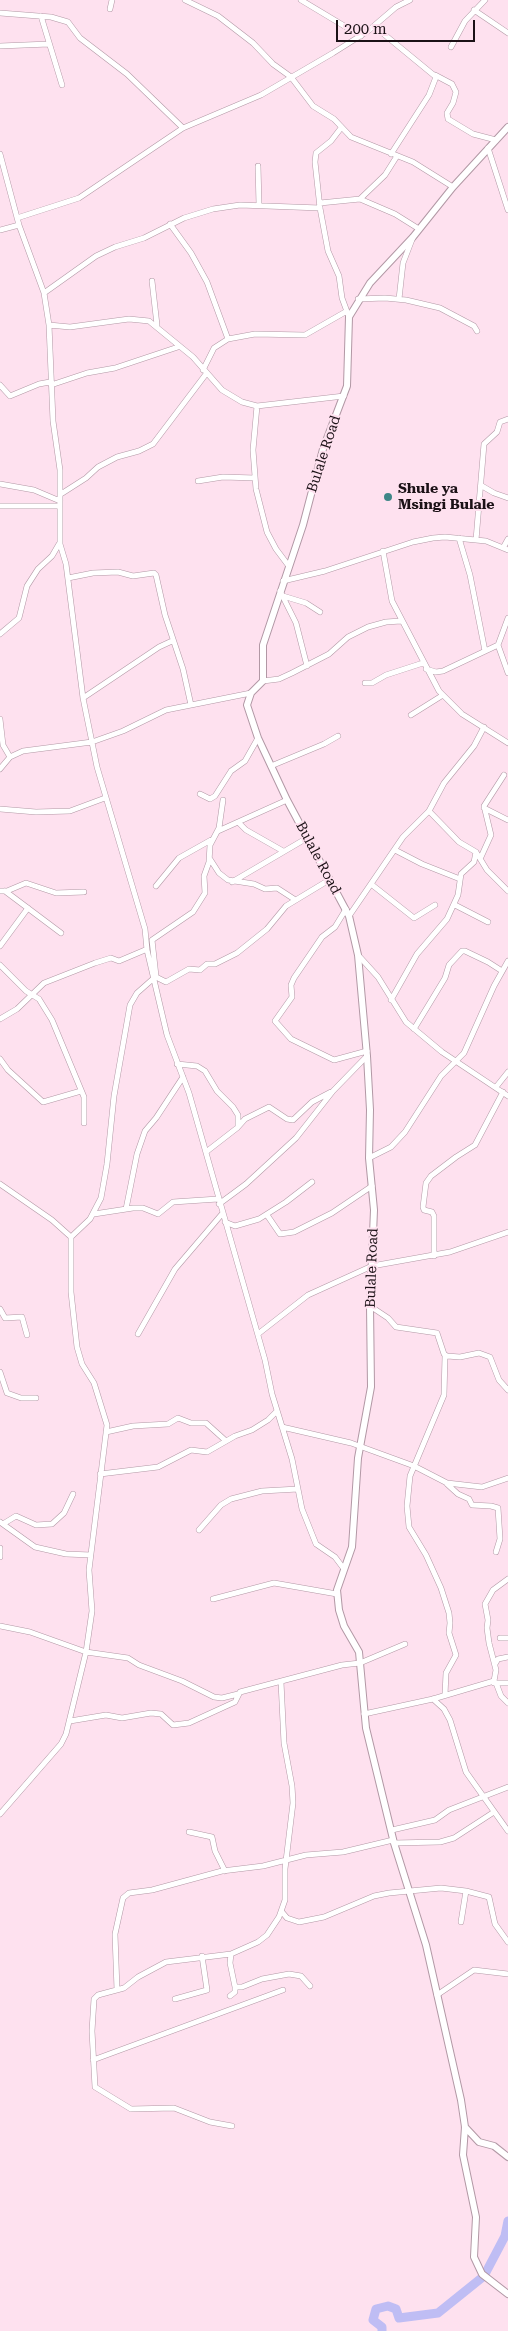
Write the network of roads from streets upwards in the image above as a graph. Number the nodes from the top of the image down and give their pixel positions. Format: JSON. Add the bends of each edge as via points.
{"nodes":[{"id":1,"x":112,"y":0,"type":"edge"},
{"id":2,"x":185,"y":0,"type":"edge"},
{"id":3,"x":301,"y":0,"type":"edge"},
{"id":4,"x":410,"y":0,"type":"edge"},
{"id":5,"x":485,"y":0,"type":"edge"},
{"id":6,"x":110,"y":8,"type":"dead end"},
{"id":7,"x":474,"y":10,"type":"junction"},
{"id":8,"x":0,"y":13,"type":"edge"},
{"id":9,"x":41,"y":16,"type":"junction"},
{"id":10,"x":374,"y":26,"type":"junction"},
{"id":11,"x":508,"y":33,"type":"edge"},
{"id":12,"x":361,"y":36,"type":"junction"},
{"id":13,"x":49,"y":44,"type":"junction"},
{"id":14,"x":0,"y":46,"type":"edge"},
{"id":15,"x":451,"y":47,"type":"dead end"},
{"id":16,"x":436,"y":75,"type":"junction"},
{"id":17,"x":291,"y":77,"type":"junction"},
{"id":18,"x":62,"y":85,"type":"dead end"},
{"id":19,"x":183,"y":128,"type":"junction"},
{"id":20,"x":341,"y":128,"type":"junction"},
{"id":21,"x":508,"y":128,"type":"edge"},
{"id":22,"x":496,"y":140,"type":"junction"},
{"id":23,"x":488,"y":148,"type":"junction"},
{"id":24,"x":0,"y":154,"type":"edge"},
{"id":25,"x":394,"y":155,"type":"junction"},
{"id":26,"x":258,"y":166,"type":"dead end"},
{"id":27,"x":7,"y":182,"type":"junction"},
{"id":28,"x":0,"y":183,"type":"edge"},
{"id":29,"x":453,"y":187,"type":"junction"},
{"id":30,"x":360,"y":199,"type":"junction"},
{"id":31,"x":259,"y":205,"type":"junction"},
{"id":32,"x":320,"y":205,"type":"junction"},
{"id":33,"x":508,"y":210,"type":"edge"},
{"id":34,"x":17,"y":218,"type":"junction"},
{"id":35,"x":170,"y":224,"type":"junction"},
{"id":36,"x":19,"y":225,"type":"junction"},
{"id":37,"x":419,"y":229,"type":"junction"},
{"id":38,"x":0,"y":230,"type":"edge"},
{"id":39,"x":413,"y":237,"type":"junction"},
{"id":40,"x":152,"y":281,"type":"dead end"},
{"id":41,"x":44,"y":293,"type":"junction"},
{"id":42,"x":399,"y":299,"type":"junction"},
{"id":43,"x":358,"y":300,"type":"junction"},
{"id":44,"x":348,"y":314,"type":"junction"},
{"id":45,"x":49,"y":325,"type":"junction"},
{"id":46,"x":157,"y":325,"type":"junction"},
{"id":47,"x":477,"y":331,"type":"dead end"},
{"id":48,"x":228,"y":339,"type":"junction"},
{"id":49,"x":178,"y":347,"type":"junction"},
{"id":50,"x":205,"y":372,"type":"junction"},
{"id":51,"x":51,"y":384,"type":"junction"},
{"id":52,"x":0,"y":385,"type":"edge"},
{"id":53,"x":344,"y":396,"type":"junction"},
{"id":54,"x":257,"y":406,"type":"junction"},
{"id":55,"x":508,"y":418,"type":"edge"},
{"id":56,"x":254,"y":478,"type":"junction"},
{"id":57,"x":198,"y":481,"type":"dead end"},
{"id":58,"x":0,"y":484,"type":"edge"},
{"id":59,"x":482,"y":486,"type":"junction"},
{"id":60,"x":61,"y":494,"type":"junction"},
{"id":61,"x":508,"y":498,"type":"edge"},
{"id":62,"x":60,"y":504,"type":"junction"},
{"id":63,"x":0,"y":506,"type":"edge"},
{"id":64,"x":459,"y":538,"type":"junction"},
{"id":65,"x":508,"y":539,"type":"edge"},
{"id":66,"x":476,"y":540,"type":"junction"},
{"id":67,"x":60,"y":544,"type":"junction"},
{"id":68,"x":506,"y":549,"type":"edge"},
{"id":69,"x":383,"y":551,"type":"junction"},
{"id":70,"x":288,"y":565,"type":"junction"},
{"id":71,"x":68,"y":578,"type":"junction"},
{"id":72,"x":283,"y":581,"type":"junction"},
{"id":73,"x":281,"y":593,"type":"junction"},
{"id":74,"x":320,"y":612,"type":"dead end"},
{"id":75,"x":508,"y":618,"type":"edge"},
{"id":76,"x":400,"y":621,"type":"junction"},
{"id":77,"x":0,"y":634,"type":"edge"},
{"id":78,"x":172,"y":641,"type":"junction"},
{"id":79,"x":498,"y":645,"type":"junction"},
{"id":80,"x":486,"y":651,"type":"junction"},
{"id":81,"x":423,"y":663,"type":"junction"},
{"id":82,"x":307,"y":666,"type":"junction"},
{"id":83,"x":426,"y":670,"type":"junction"},
{"id":84,"x":508,"y":672,"type":"edge"},
{"id":85,"x":263,"y":681,"type":"junction"},
{"id":86,"x":365,"y":683,"type":"dead end"},
{"id":87,"x":251,"y":693,"type":"junction"},
{"id":88,"x":443,"y":695,"type":"junction"},
{"id":89,"x":83,"y":698,"type":"junction"},
{"id":90,"x":191,"y":705,"type":"junction"},
{"id":91,"x":411,"y":715,"type":"dead end"},
{"id":92,"x":0,"y":719,"type":"edge"},
{"id":93,"x":484,"y":727,"type":"junction"},
{"id":94,"x":338,"y":736,"type":"dead end"},
{"id":95,"x":258,"y":738,"type":"junction"},
{"id":96,"x":92,"y":742,"type":"junction"},
{"id":97,"x":508,"y":743,"type":"edge"},
{"id":98,"x":10,"y":757,"type":"junction"},
{"id":99,"x":271,"y":766,"type":"junction"},
{"id":100,"x":0,"y":769,"type":"edge"},
{"id":101,"x":504,"y":775,"type":"dead end"},
{"id":102,"x":200,"y":794,"type":"dead end"},
{"id":103,"x":105,"y":798,"type":"junction"},
{"id":104,"x":223,"y":800,"type":"dead end"},
{"id":105,"x":287,"y":800,"type":"junction"},
{"id":106,"x":484,"y":808,"type":"junction"},
{"id":107,"x":0,"y":809,"type":"edge"},
{"id":108,"x":429,"y":811,"type":"junction"},
{"id":109,"x":508,"y":820,"type":"edge"},
{"id":110,"x":239,"y":823,"type":"junction"},
{"id":111,"x":218,"y":832,"type":"junction"},
{"id":112,"x":307,"y":838,"type":"junction"},
{"id":113,"x":211,"y":840,"type":"junction"},
{"id":114,"x":395,"y":850,"type":"junction"},
{"id":115,"x":283,"y":852,"type":"junction"},
{"id":116,"x":476,"y":852,"type":"junction"},
{"id":117,"x":481,"y":857,"type":"junction"},
{"id":118,"x":210,"y":858,"type":"junction"},
{"id":119,"x":460,"y":879,"type":"junction"},
{"id":120,"x":329,"y":880,"type":"junction"},
{"id":121,"x":232,"y":882,"type":"junction"},
{"id":122,"x":371,"y":884,"type":"junction"},
{"id":123,"x":156,"y":886,"type":"dead end"},
{"id":124,"x":2,"y":891,"type":"edge"},
{"id":125,"x":508,"y":891,"type":"edge"},
{"id":126,"x":84,"y":892,"type":"dead end"},
{"id":127,"x":294,"y":900,"type":"junction"},
{"id":128,"x":435,"y":905,"type":"dead end"},
{"id":129,"x":455,"y":905,"type":"junction"},
{"id":130,"x":28,"y":908,"type":"junction"},
{"id":131,"x":346,"y":909,"type":"junction"},
{"id":132,"x":349,"y":916,"type":"junction"},
{"id":133,"x":488,"y":922,"type":"dead end"},
{"id":134,"x":61,"y":933,"type":"dead end"},
{"id":135,"x":0,"y":946,"type":"edge"},
{"id":136,"x":145,"y":950,"type":"dead end"},
{"id":137,"x":358,"y":955,"type":"junction"},
{"id":138,"x":508,"y":961,"type":"edge"},
{"id":139,"x":0,"y":965,"type":"edge"},
{"id":140,"x":502,"y":971,"type":"junction"},
{"id":141,"x":155,"y":978,"type":"junction"},
{"id":142,"x":30,"y":994,"type":"junction"},
{"id":143,"x":391,"y":1000,"type":"junction"},
{"id":144,"x":0,"y":1019,"type":"edge"},
{"id":145,"x":414,"y":1029,"type":"junction"},
{"id":146,"x":367,"y":1053,"type":"junction"},
{"id":147,"x":0,"y":1059,"type":"edge"},
{"id":148,"x":455,"y":1060,"type":"junction"},
{"id":149,"x":177,"y":1064,"type":"junction"},
{"id":150,"x":508,"y":1072,"type":"edge"},
{"id":151,"x":183,"y":1076,"type":"junction"},
{"id":152,"x":496,"y":1087,"type":"junction"},
{"id":153,"x":82,"y":1091,"type":"junction"},
{"id":154,"x":334,"y":1091,"type":"junction"},
{"id":155,"x":503,"y":1092,"type":"junction"},
{"id":156,"x":508,"y":1096,"type":"edge"},
{"id":157,"x":84,"y":1124,"type":"dead end"},
{"id":158,"x":238,"y":1126,"type":"junction"},
{"id":159,"x":206,"y":1152,"type":"junction"},
{"id":160,"x":369,"y":1158,"type":"junction"},
{"id":161,"x":312,"y":1182,"type":"dead end"},
{"id":162,"x":0,"y":1184,"type":"edge"},
{"id":163,"x":372,"y":1186,"type":"junction"},
{"id":164,"x":218,"y":1201,"type":"junction"},
{"id":165,"x":126,"y":1208,"type":"junction"},
{"id":166,"x":94,"y":1214,"type":"junction"},
{"id":167,"x":222,"y":1214,"type":"junction"},
{"id":168,"x":267,"y":1215,"type":"junction"},
{"id":169,"x":225,"y":1222,"type":"junction"},
{"id":170,"x":508,"y":1232,"type":"edge"},
{"id":171,"x":71,"y":1237,"type":"junction"},
{"id":172,"x":434,"y":1256,"type":"junction"},
{"id":173,"x":372,"y":1266,"type":"junction"},
{"id":174,"x":370,"y":1306,"type":"junction"},
{"id":175,"x":0,"y":1309,"type":"edge"},
{"id":176,"x":138,"y":1334,"type":"dead end"},
{"id":177,"x":258,"y":1334,"type":"junction"},
{"id":178,"x":27,"y":1335,"type":"dead end"},
{"id":179,"x":446,"y":1356,"type":"junction"},
{"id":180,"x":0,"y":1372,"type":"edge"},
{"id":181,"x":508,"y":1390,"type":"edge"},
{"id":182,"x":36,"y":1398,"type":"dead end"},
{"id":183,"x":277,"y":1411,"type":"junction"},
{"id":184,"x":282,"y":1427,"type":"junction"},
{"id":185,"x":106,"y":1432,"type":"junction"},
{"id":186,"x":226,"y":1442,"type":"junction"},
{"id":187,"x":360,"y":1447,"type":"junction"},
{"id":188,"x":414,"y":1466,"type":"junction"},
{"id":189,"x":100,"y":1474,"type":"junction"},
{"id":190,"x":508,"y":1478,"type":"edge"},
{"id":191,"x":447,"y":1483,"type":"junction"},
{"id":192,"x":298,"y":1489,"type":"junction"},
{"id":193,"x":73,"y":1494,"type":"dead end"},
{"id":194,"x":1,"y":1523,"type":"edge"},
{"id":195,"x":200,"y":1530,"type":"dead end"},
{"id":196,"x":0,"y":1548,"type":"edge"},
{"id":197,"x":496,"y":1552,"type":"dead end"},
{"id":198,"x":90,"y":1555,"type":"junction"},
{"id":199,"x":0,"y":1557,"type":"edge"},
{"id":200,"x":344,"y":1569,"type":"junction"},
{"id":201,"x":508,"y":1579,"type":"edge"},
{"id":202,"x":337,"y":1594,"type":"junction"},
{"id":203,"x":213,"y":1598,"type":"dead end"},
{"id":204,"x":0,"y":1626,"type":"edge"},
{"id":205,"x":500,"y":1638,"type":"dead end"},
{"id":206,"x":508,"y":1638,"type":"edge"},
{"id":207,"x":405,"y":1644,"type":"dead end"},
{"id":208,"x":86,"y":1652,"type":"junction"},
{"id":209,"x":508,"y":1657,"type":"edge"},
{"id":210,"x":360,"y":1663,"type":"junction"},
{"id":211,"x":495,"y":1664,"type":"junction"},
{"id":212,"x":281,"y":1682,"type":"junction"},
{"id":213,"x":494,"y":1683,"type":"junction"},
{"id":214,"x":508,"y":1683,"type":"edge"},
{"id":215,"x":238,"y":1694,"type":"junction"},
{"id":216,"x":445,"y":1695,"type":"junction"},
{"id":217,"x":433,"y":1699,"type":"junction"},
{"id":218,"x":508,"y":1702,"type":"edge"},
{"id":219,"x":364,"y":1714,"type":"junction"},
{"id":220,"x":70,"y":1721,"type":"junction"},
{"id":221,"x":508,"y":1787,"type":"edge"},
{"id":222,"x":483,"y":1798,"type":"junction"},
{"id":223,"x":494,"y":1812,"type":"junction"},
{"id":224,"x":0,"y":1814,"type":"edge"},
{"id":225,"x":392,"y":1830,"type":"junction"},
{"id":226,"x":508,"y":1831,"type":"edge"},
{"id":227,"x":189,"y":1832,"type":"dead end"},
{"id":228,"x":394,"y":1841,"type":"junction"},
{"id":229,"x":288,"y":1861,"type":"junction"},
{"id":230,"x":225,"y":1870,"type":"junction"},
{"id":231,"x":466,"y":1891,"type":"junction"},
{"id":232,"x":409,"y":1892,"type":"junction"},
{"id":233,"x":282,"y":1912,"type":"junction"},
{"id":234,"x":461,"y":1922,"type":"dead end"},
{"id":235,"x":508,"y":1942,"type":"edge"},
{"id":236,"x":231,"y":1954,"type":"junction"},
{"id":237,"x":202,"y":1956,"type":"junction"},
{"id":238,"x":508,"y":1974,"type":"edge"},
{"id":239,"x":310,"y":1986,"type":"dead end"},
{"id":240,"x":235,"y":1987,"type":"junction"},
{"id":241,"x":117,"y":1990,"type":"junction"},
{"id":242,"x":283,"y":1990,"type":"dead end"},
{"id":243,"x":437,"y":1995,"type":"junction"},
{"id":244,"x":230,"y":1996,"type":"dead end"},
{"id":245,"x":175,"y":1999,"type":"dead end"},
{"id":246,"x":93,"y":2060,"type":"junction"},
{"id":247,"x":232,"y":2126,"type":"dead end"},
{"id":248,"x":465,"y":2127,"type":"junction"},
{"id":249,"x":508,"y":2157,"type":"edge"},
{"id":250,"x":508,"y":2294,"type":"edge"}],
"edges":[{"from":1,"to":6,"type":"street"},
{"from":2,"to":17,"type":"street","via":[[218,16]]},
{"from":3,"to":12,"type":"street"},
{"from":4,"to":10,"type":"street"},
{"from":5,"to":7,"type":"street"},
{"from":7,"to":11,"type":"street"},
{"from":7,"to":15,"type":"street","via":[[464,20]]},
{"from":8,"to":9,"type":"street"},
{"from":9,"to":13,"type":"street"},
{"from":9,"to":19,"type":"street","via":[[68,22],[80,38],[127,74]]},
{"from":10,"to":12,"type":"street"},
{"from":10,"to":16,"type":"street"},
{"from":12,"to":17,"type":"street"},
{"from":13,"to":14,"type":"street"},
{"from":13,"to":18,"type":"street"},
{"from":16,"to":22,"type":"street","via":[[452,84],[456,92],[447,112],[448,119],[473,134]]},
{"from":16,"to":25,"type":"street","via":[[436,82]]},
{"from":17,"to":19,"type":"street","via":[[249,101]]},
{"from":17,"to":20,"type":"street","via":[[308,101],[334,119]]},
{"from":19,"to":34,"type":"street","via":[[79,198]]},
{"from":20,"to":25,"type":"street","via":[[351,137]]},
{"from":20,"to":32,"type":"street","via":[[315,157]]},
{"from":21,"to":22,"type":"street","name":"Bulale Road"},
{"from":22,"to":23,"type":"street","name":"Bulale Road"},
{"from":23,"to":29,"type":"street","name":"Bulale Road"},
{"from":23,"to":33,"type":"street"},
{"from":24,"to":27,"type":"street"},
{"from":25,"to":29,"type":"street","via":[[426,168]]},
{"from":25,"to":30,"type":"street","via":[[384,175]]},
{"from":26,"to":31,"type":"street"},
{"from":27,"to":28,"type":"street"},
{"from":27,"to":34,"type":"street"},
{"from":29,"to":37,"type":"street","name":"Bulale Road"},
{"from":30,"to":32,"type":"street"},
{"from":30,"to":37,"type":"street"},
{"from":31,"to":32,"type":"street"},
{"from":31,"to":35,"type":"street","via":[[213,209]]},
{"from":32,"to":44,"type":"street","via":[[328,251],[339,276]]},
{"from":34,"to":36,"type":"street"},
{"from":35,"to":41,"type":"street","via":[[144,238],[96,256]]},
{"from":35,"to":48,"type":"street","via":[[191,253],[206,282]]},
{"from":36,"to":38,"type":"street"},
{"from":36,"to":41,"type":"street"},
{"from":37,"to":39,"type":"street","name":"Bulale Road"},
{"from":39,"to":42,"type":"street","via":[[403,263]]},
{"from":39,"to":43,"type":"street","name":"Bulale Road"},
{"from":40,"to":46,"type":"street"},
{"from":41,"to":45,"type":"street"},
{"from":42,"to":43,"type":"street"},
{"from":42,"to":47,"type":"street","via":[[440,308],[474,326]]},
{"from":43,"to":44,"type":"street","name":"Bulale Road"},
{"from":44,"to":48,"type":"street","via":[[305,335],[255,334]]},
{"from":44,"to":53,"type":"street","name":"Bulale Road","via":[[347,386]]},
{"from":45,"to":46,"type":"street","via":[[70,327],[141,319]]},
{"from":45,"to":51,"type":"street"},
{"from":46,"to":49,"type":"street"},
{"from":48,"to":50,"type":"street","via":[[214,348]]},
{"from":49,"to":50,"type":"street","via":[[193,357]]},
{"from":49,"to":51,"type":"street","via":[[115,368]]},
{"from":50,"to":54,"type":"street","via":[[234,399]]},
{"from":50,"to":60,"type":"street","via":[[153,444],[98,467]]},
{"from":51,"to":52,"type":"street","via":[[39,384],[10,396]]},
{"from":51,"to":60,"type":"street"},
{"from":53,"to":54,"type":"street"},
{"from":53,"to":70,"type":"street","name":"Bulale Road","via":[[323,449],[303,525]]},
{"from":54,"to":56,"type":"street"},
{"from":55,"to":59,"type":"street","via":[[500,422],[497,432],[484,443]]},
{"from":56,"to":57,"type":"street","via":[[223,477]]},
{"from":56,"to":70,"type":"street","via":[[267,532]]},
{"from":58,"to":62,"type":"street","via":[[34,490]]},
{"from":59,"to":61,"type":"street"},
{"from":59,"to":66,"type":"street"},
{"from":60,"to":62,"type":"street"},
{"from":62,"to":63,"type":"street"},
{"from":62,"to":67,"type":"street"},
{"from":64,"to":66,"type":"street"},
{"from":64,"to":69,"type":"street","via":[[433,538]]},
{"from":64,"to":80,"type":"street"},
{"from":65,"to":68,"type":"street"},
{"from":66,"to":68,"type":"street"},
{"from":67,"to":71,"type":"street"},
{"from":67,"to":77,"type":"street","via":[[27,586],[19,618]]},
{"from":69,"to":72,"type":"street"},
{"from":69,"to":76,"type":"street","via":[[392,601]]},
{"from":70,"to":72,"type":"street","name":"Bulale Road"},
{"from":71,"to":78,"type":"street","via":[[93,573],[118,572],[134,576],[154,573],[159,580]]},
{"from":71,"to":89,"type":"street"},
{"from":72,"to":73,"type":"street","name":"Bulale Road"},
{"from":73,"to":74,"type":"street"},
{"from":73,"to":82,"type":"street","via":[[298,630]]},
{"from":73,"to":85,"type":"street","name":"Bulale Road","via":[[263,645]]},
{"from":75,"to":79,"type":"street"},
{"from":76,"to":81,"type":"street"},
{"from":76,"to":82,"type":"street","via":[[379,623],[355,633],[329,654]]},
{"from":78,"to":89,"type":"street"},
{"from":78,"to":90,"type":"street","via":[[183,669]]},
{"from":79,"to":80,"type":"street"},
{"from":79,"to":84,"type":"street"},
{"from":80,"to":83,"type":"street","via":[[443,671]]},
{"from":81,"to":83,"type":"street"},
{"from":81,"to":86,"type":"street"},
{"from":82,"to":85,"type":"street","via":[[279,679]]},
{"from":83,"to":88,"type":"street"},
{"from":85,"to":87,"type":"street"},
{"from":87,"to":90,"type":"street"},
{"from":87,"to":95,"type":"street","name":"Bulale Road","via":[[247,705]]},
{"from":88,"to":91,"type":"street"},
{"from":88,"to":93,"type":"street","via":[[456,709]]},
{"from":89,"to":96,"type":"street"},
{"from":90,"to":96,"type":"street","via":[[160,712]]},
{"from":92,"to":98,"type":"street","via":[[3,745]]},
{"from":93,"to":97,"type":"street"},
{"from":93,"to":108,"type":"street","via":[[474,746],[444,783]]},
{"from":94,"to":99,"type":"street"},
{"from":95,"to":99,"type":"street","name":"Bulale Road"},
{"from":95,"to":102,"type":"street","via":[[245,761],[231,771],[216,796],[210,799]]},
{"from":96,"to":98,"type":"street","via":[[23,751]]},
{"from":96,"to":103,"type":"street"},
{"from":98,"to":100,"type":"street"},
{"from":99,"to":105,"type":"street","name":"Bulale Road"},
{"from":101,"to":106,"type":"street"},
{"from":103,"to":107,"type":"street","via":[[70,811]]},
{"from":103,"to":141,"type":"street","via":[[136,896]]},
{"from":104,"to":111,"type":"street"},
{"from":105,"to":110,"type":"street"},
{"from":105,"to":112,"type":"street","name":"Bulale Road"},
{"from":106,"to":109,"type":"street"},
{"from":106,"to":117,"type":"street","via":[[490,834]]},
{"from":108,"to":114,"type":"street"},
{"from":108,"to":116,"type":"street","via":[[459,842]]},
{"from":110,"to":111,"type":"street"},
{"from":110,"to":115,"type":"street"},
{"from":111,"to":113,"type":"street"},
{"from":112,"to":115,"type":"street"},
{"from":112,"to":120,"type":"street","name":"Bulale Road"},
{"from":113,"to":118,"type":"street"},
{"from":113,"to":123,"type":"street","via":[[179,858]]},
{"from":114,"to":119,"type":"street"},
{"from":114,"to":122,"type":"street"},
{"from":115,"to":121,"type":"street"},
{"from":116,"to":117,"type":"street"},
{"from":116,"to":119,"type":"street","via":[[474,862]]},
{"from":117,"to":125,"type":"street","via":[[487,870]]},
{"from":118,"to":121,"type":"street","via":[[220,873]]},
{"from":118,"to":141,"type":"street","via":[[204,876],[205,893],[197,909],[152,940]]},
{"from":119,"to":129,"type":"street"},
{"from":120,"to":127,"type":"street"},
{"from":120,"to":131,"type":"street","name":"Bulale Road"},
{"from":121,"to":127,"type":"street","via":[[277,888]]},
{"from":122,"to":128,"type":"street","via":[[414,918]]},
{"from":122,"to":132,"type":"street"},
{"from":124,"to":126,"type":"street","via":[[26,883],[50,892]]},
{"from":124,"to":130,"type":"street"},
{"from":127,"to":141,"type":"street","via":[[281,910],[267,929],[236,954],[215,964],[207,964],[200,970],[189,969],[166,982]]},
{"from":129,"to":133,"type":"street"},
{"from":129,"to":143,"type":"street","via":[[445,922],[417,954]]},
{"from":130,"to":134,"type":"street"},
{"from":130,"to":135,"type":"street"},
{"from":131,"to":132,"type":"street","name":"Bulale Road"},
{"from":131,"to":146,"type":"street","via":[[294,978],[291,985],[293,995],[275,1021],[290,1039],[334,1060]]},
{"from":132,"to":137,"type":"street","name":"Bulale Road"},
{"from":136,"to":142,"type":"street","via":[[119,961],[111,958],[95,963],[44,982]]},
{"from":137,"to":143,"type":"street","via":[[378,977]]},
{"from":137,"to":146,"type":"street","name":"Bulale Road"},
{"from":138,"to":140,"type":"street"},
{"from":139,"to":142,"type":"street"},
{"from":140,"to":145,"type":"street","via":[[462,951],[449,965],[445,978]]},
{"from":140,"to":148,"type":"street","via":[[464,1054]]},
{"from":141,"to":149,"type":"street","via":[[167,1035]]},
{"from":141,"to":166,"type":"street","via":[[137,993],[130,1005],[114,1096],[106,1171]]},
{"from":142,"to":144,"type":"street","via":[[16,1009]]},
{"from":142,"to":153,"type":"street","via":[[39,999],[52,1020]]},
{"from":143,"to":145,"type":"street"},
{"from":145,"to":148,"type":"street"},
{"from":146,"to":154,"type":"street"},
{"from":146,"to":160,"type":"street","name":"Bulale Road"},
{"from":147,"to":153,"type":"street","via":[[43,1102]]},
{"from":148,"to":152,"type":"street"},
{"from":148,"to":160,"type":"street","via":[[425,1098],[405,1132],[391,1147]]},
{"from":149,"to":151,"type":"street"},
{"from":149,"to":158,"type":"street","via":[[197,1066],[205,1071],[217,1092],[238,1115]]},
{"from":150,"to":152,"type":"street"},
{"from":151,"to":159,"type":"street"},
{"from":151,"to":165,"type":"street","via":[[145,1131]]},
{"from":152,"to":155,"type":"street"},
{"from":153,"to":157,"type":"street"},
{"from":154,"to":158,"type":"street","via":[[312,1102],[296,1119],[287,1119],[269,1107]]},
{"from":154,"to":164,"type":"street","via":[[296,1138],[246,1184]]},
{"from":155,"to":156,"type":"street"},
{"from":155,"to":172,"type":"street","via":[[475,1145],[427,1181],[423,1207],[434,1216]]},
{"from":158,"to":159,"type":"street"},
{"from":159,"to":164,"type":"street"},
{"from":160,"to":163,"type":"street","name":"Bulale Road"},
{"from":161,"to":168,"type":"street"},
{"from":162,"to":171,"type":"street","via":[[46,1215]]},
{"from":163,"to":168,"type":"street","via":[[332,1213],[294,1232],[280,1234]]},
{"from":163,"to":173,"type":"street","name":"Bulale Road"},
{"from":164,"to":165,"type":"street","via":[[173,1202],[158,1214],[143,1208]]},
{"from":164,"to":167,"type":"street"},
{"from":165,"to":166,"type":"street"},
{"from":166,"to":171,"type":"street"},
{"from":167,"to":169,"type":"street"},
{"from":167,"to":176,"type":"street","via":[[173,1272]]},
{"from":168,"to":169,"type":"street","via":[[238,1226]]},
{"from":169,"to":177,"type":"street"},
{"from":170,"to":172,"type":"street"},
{"from":171,"to":185,"type":"street","via":[[70,1292],[77,1347],[82,1364],[94,1384],[107,1424]]},
{"from":172,"to":173,"type":"street"},
{"from":173,"to":174,"type":"street","name":"Bulale Road"},
{"from":173,"to":177,"type":"street","via":[[315,1290]]},
{"from":174,"to":179,"type":"street","via":[[396,1327],[438,1334]]},
{"from":174,"to":187,"type":"street","name":"Bulale Road","via":[[371,1392]]},
{"from":175,"to":178,"type":"street","via":[[5,1318],[22,1317]]},
{"from":177,"to":183,"type":"street"},
{"from":179,"to":181,"type":"street","via":[[486,1355],[491,1358],[497,1376]]},
{"from":179,"to":188,"type":"street","via":[[443,1398]]},
{"from":180,"to":182,"type":"street","via":[[7,1393],[21,1398]]},
{"from":183,"to":184,"type":"street"},
{"from":183,"to":186,"type":"street","via":[[264,1422]]},
{"from":184,"to":187,"type":"street"},
{"from":184,"to":192,"type":"street"},
{"from":185,"to":186,"type":"street","via":[[132,1426],[168,1424],[178,1418],[191,1423],[206,1423]]},
{"from":185,"to":189,"type":"street"},
{"from":186,"to":189,"type":"street","via":[[207,1452],[187,1451],[158,1467]]},
{"from":187,"to":188,"type":"street"},
{"from":187,"to":200,"type":"street","name":"Bulale Road","via":[[352,1548]]},
{"from":188,"to":191,"type":"street"},
{"from":188,"to":216,"type":"street","via":[[409,1484],[408,1524],[444,1595],[449,1633],[456,1653],[446,1672]]},
{"from":189,"to":198,"type":"street"},
{"from":190,"to":191,"type":"street","via":[[482,1486]]},
{"from":191,"to":197,"type":"street","via":[[469,1499],[472,1505],[498,1508],[500,1536]]},
{"from":192,"to":195,"type":"street","via":[[262,1490],[231,1499],[221,1505]]},
{"from":192,"to":200,"type":"street","via":[[314,1540]]},
{"from":193,"to":194,"type":"street","via":[[64,1513],[52,1524],[32,1524],[16,1516]]},
{"from":194,"to":198,"type":"street","via":[[34,1546],[66,1554]]},
{"from":196,"to":199,"type":"street"},
{"from":198,"to":208,"type":"street","via":[[88,1570],[92,1611]]},
{"from":200,"to":202,"type":"street","name":"Bulale Road"},
{"from":201,"to":211,"type":"street","via":[[493,1590],[485,1604],[486,1628]]},
{"from":202,"to":203,"type":"street","via":[[274,1583]]},
{"from":202,"to":210,"type":"street","name":"Bulale Road","via":[[343,1624],[358,1649]]},
{"from":204,"to":208,"type":"street","via":[[30,1632]]},
{"from":205,"to":206,"type":"street"},
{"from":207,"to":210,"type":"street"},
{"from":208,"to":215,"type":"street","via":[[128,1658],[214,1696],[222,1698]]},
{"from":208,"to":220,"type":"street"},
{"from":209,"to":211,"type":"street","via":[[498,1658]]},
{"from":210,"to":212,"type":"street"},
{"from":210,"to":219,"type":"street","name":"Bulale Road"},
{"from":211,"to":213,"type":"street"},
{"from":212,"to":215,"type":"street"},
{"from":212,"to":229,"type":"street","via":[[284,1742],[292,1786]]},
{"from":213,"to":214,"type":"street"},
{"from":213,"to":216,"type":"street"},
{"from":213,"to":218,"type":"street"},
{"from":215,"to":220,"type":"street","via":[[232,1704],[181,1725],[173,1725],[161,1714],[151,1713]]},
{"from":216,"to":217,"type":"street"},
{"from":217,"to":219,"type":"street"},
{"from":217,"to":222,"type":"street","via":[[450,1720],[463,1766]]},
{"from":219,"to":225,"type":"street","name":"Bulale Road"},
{"from":220,"to":224,"type":"street","via":[[61,1744]]},
{"from":221,"to":222,"type":"street"},
{"from":222,"to":223,"type":"street"},
{"from":222,"to":225,"type":"street","via":[[449,1810],[435,1820]]},
{"from":223,"to":226,"type":"street"},
{"from":223,"to":228,"type":"street","via":[[454,1838],[440,1842]]},
{"from":225,"to":228,"type":"street","name":"Bulale Road"},
{"from":227,"to":230,"type":"street","via":[[211,1836],[214,1851]]},
{"from":228,"to":229,"type":"street"},
{"from":228,"to":232,"type":"street","name":"Bulale Road"},
{"from":229,"to":230,"type":"street"},
{"from":229,"to":233,"type":"street"},
{"from":230,"to":241,"type":"street","via":[[124,1896],[116,1934]]},
{"from":231,"to":232,"type":"street","via":[[441,1888]]},
{"from":231,"to":234,"type":"street"},
{"from":231,"to":235,"type":"street","via":[[486,1894],[490,1898],[495,1924]]},
{"from":232,"to":233,"type":"street","via":[[374,1896],[324,1917],[299,1922]]},
{"from":232,"to":243,"type":"street","name":"Bulale Road","via":[[426,1945]]},
{"from":233,"to":236,"type":"street","via":[[263,1938]]},
{"from":236,"to":237,"type":"street"},
{"from":236,"to":240,"type":"street"},
{"from":237,"to":241,"type":"street","via":[[166,1962]]},
{"from":237,"to":245,"type":"street","via":[[207,1990]]},
{"from":238,"to":243,"type":"street","via":[[474,1970]]},
{"from":239,"to":240,"type":"street","via":[[301,1976],[289,1974],[242,1988]]},
{"from":240,"to":244,"type":"street","via":[[234,1994]]},
{"from":241,"to":246,"type":"street","via":[[94,1999]]},
{"from":242,"to":246,"type":"street"},
{"from":243,"to":248,"type":"street","name":"Bulale Road"},
{"from":246,"to":247,"type":"street","via":[[96,2086],[125,2106],[138,2110],[174,2108],[210,2122]]},
{"from":248,"to":249,"type":"street","via":[[479,2142],[494,2146]]},
{"from":248,"to":250,"type":"street","name":"Bulale Road","via":[[463,2154],[476,2217],[474,2257],[482,2274]]}]}
